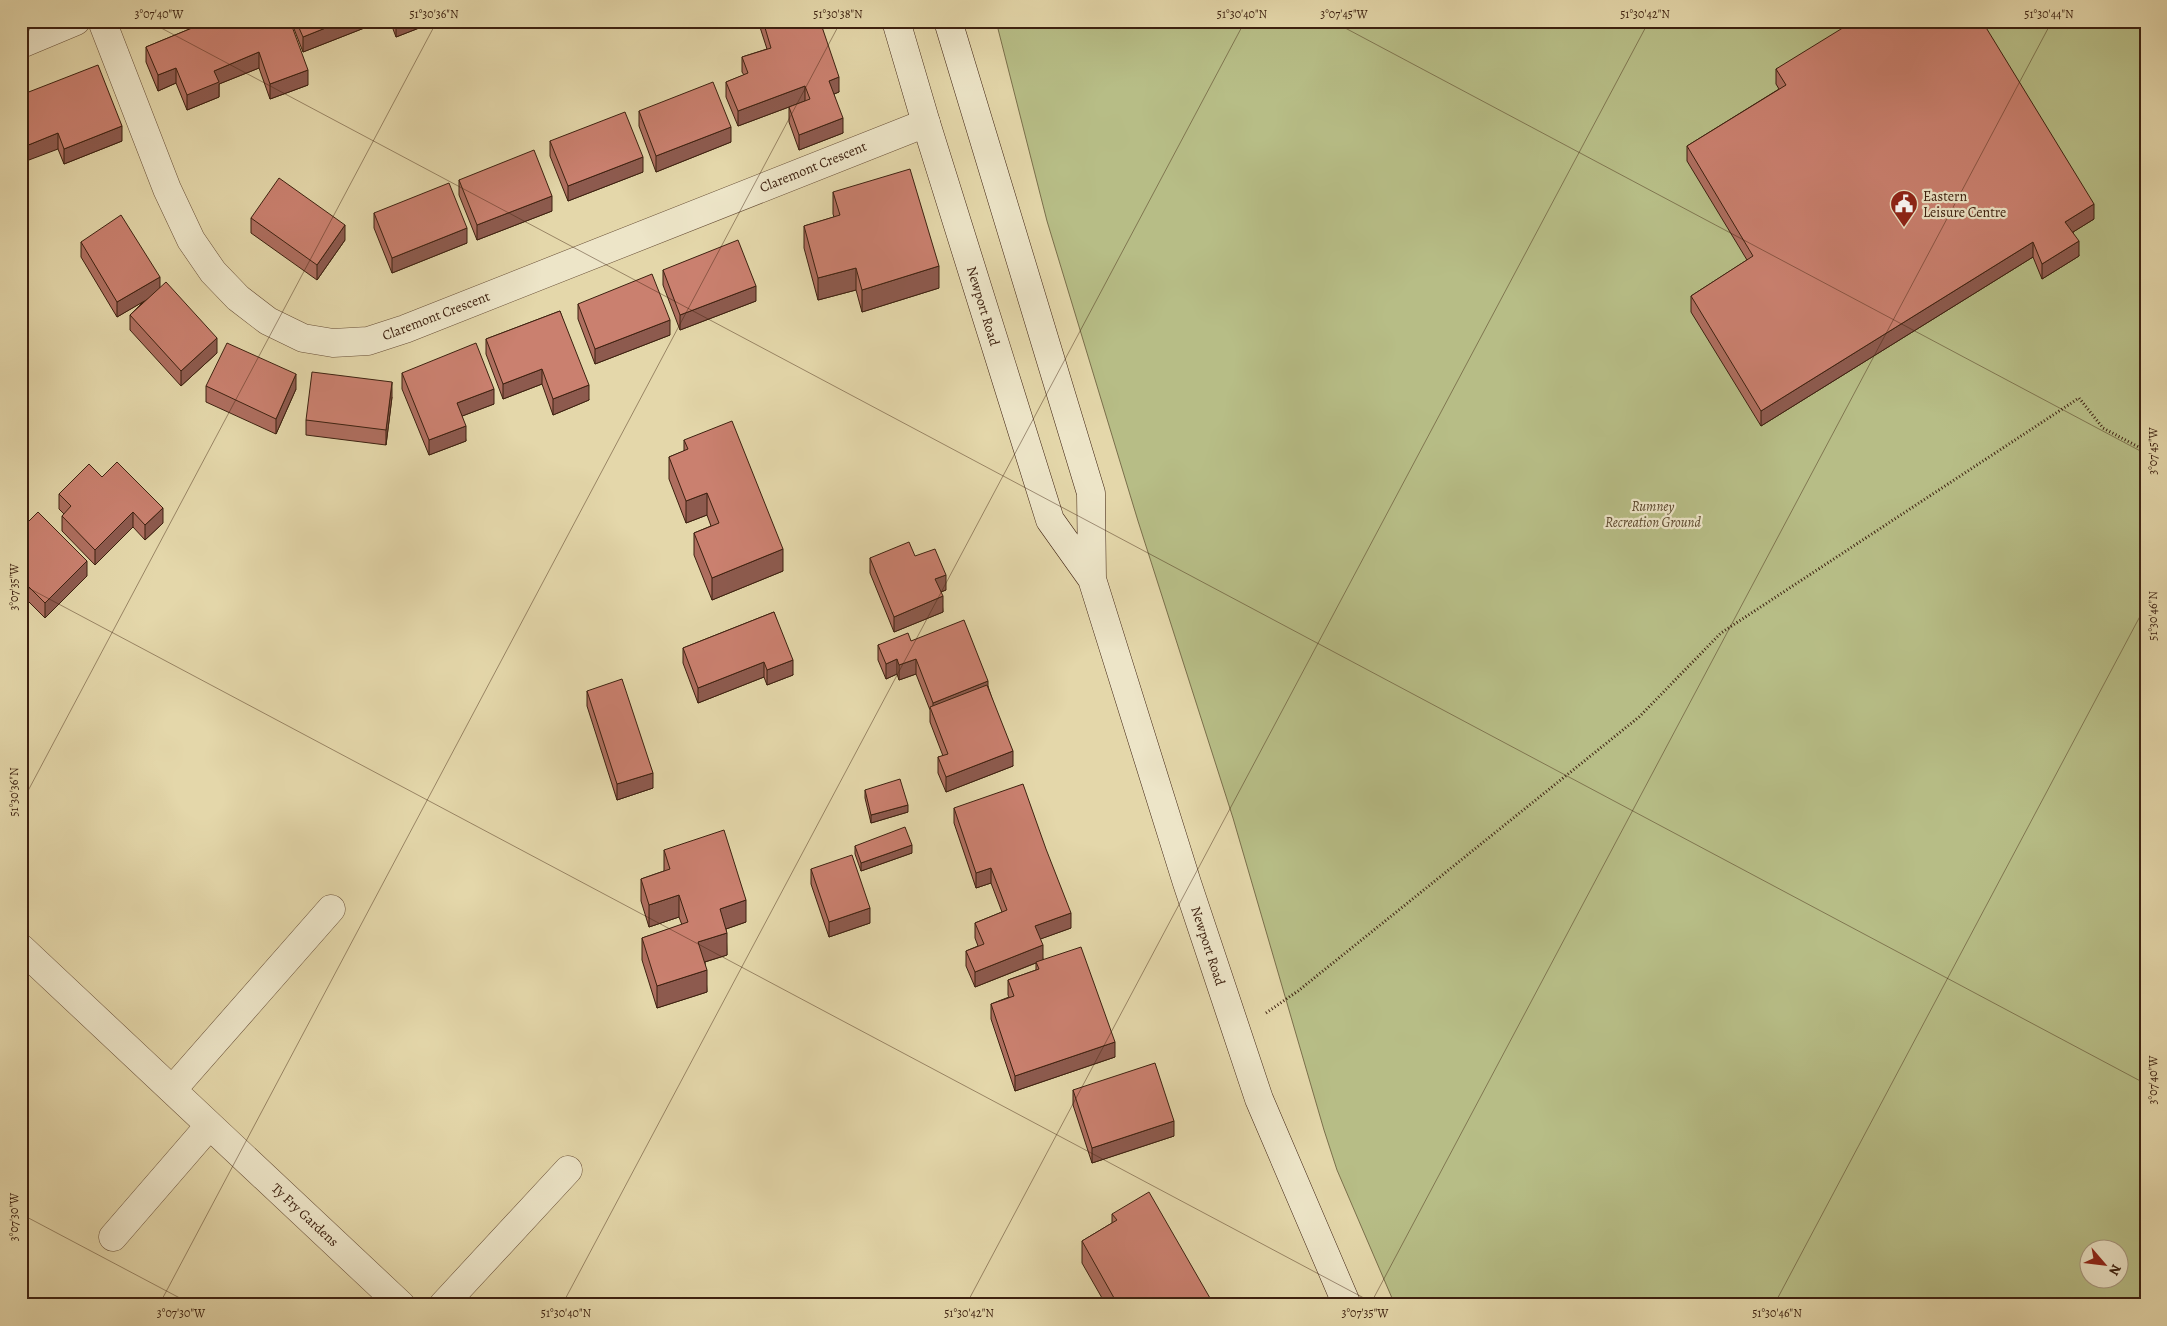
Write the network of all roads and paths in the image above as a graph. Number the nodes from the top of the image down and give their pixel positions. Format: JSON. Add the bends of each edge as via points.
{"nodes":[{"id":1,"x":76,"y":21,"type":"edge"},
{"id":2,"x":102,"y":21,"type":"edge"},
{"id":3,"x":896,"y":21,"type":"edge"},
{"id":4,"x":948,"y":21,"type":"edge"},
{"id":5,"x":21,"y":44,"type":"edge"},
{"id":6,"x":926,"y":123,"type":"junction"},
{"id":7,"x":2146,"y":452,"type":"edge"},
{"id":8,"x":1092,"y":579,"type":"junction"},
{"id":9,"x":331,"y":909,"type":"dead end"},
{"id":10,"x":21,"y":948,"type":"edge"},
{"id":11,"x":1236,"y":1033,"type":"junction"},
{"id":12,"x":172,"y":1090,"type":"junction"},
{"id":13,"x":209,"y":1126,"type":"junction"},
{"id":14,"x":568,"y":1170,"type":"dead end"},
{"id":15,"x":113,"y":1237,"type":"dead end"},
{"id":16,"x":401,"y":1305,"type":"edge"},
{"id":17,"x":443,"y":1305,"type":"edge"},
{"id":18,"x":1346,"y":1305,"type":"edge"}],
"edges":[{"from":1,"to":5,"type":"street"},
{"from":2,"to":6,"type":"street","name":"Claremont Crescent","via":[[167,189],[191,240],[213,272],[238,298],[268,321],[304,338],[334,343],[368,341],[405,329]]},
{"from":3,"to":6,"type":"street","name":"Newport Road"},
{"from":4,"to":8,"type":"street","name":"Newport Road","via":[[1091,493]]},
{"from":6,"to":8,"type":"street","name":"Newport Road","via":[[1050,520]]},
{"from":7,"to":11,"type":"path","via":[[2103,428],[2079,398],[1720,633],[1639,717],[1298,991]]},
{"from":8,"to":11,"type":"street","name":"Newport Road"},
{"from":9,"to":12,"type":"street"},
{"from":10,"to":12,"type":"street","name":"Ty Fry Gardens"},
{"from":11,"to":18,"type":"street","name":"Newport Road"},
{"from":12,"to":13,"type":"street","name":"Ty Fry Gardens"},
{"from":13,"to":15,"type":"street"},
{"from":13,"to":16,"type":"street","name":"Ty Fry Gardens"},
{"from":14,"to":17,"type":"street"}]}
